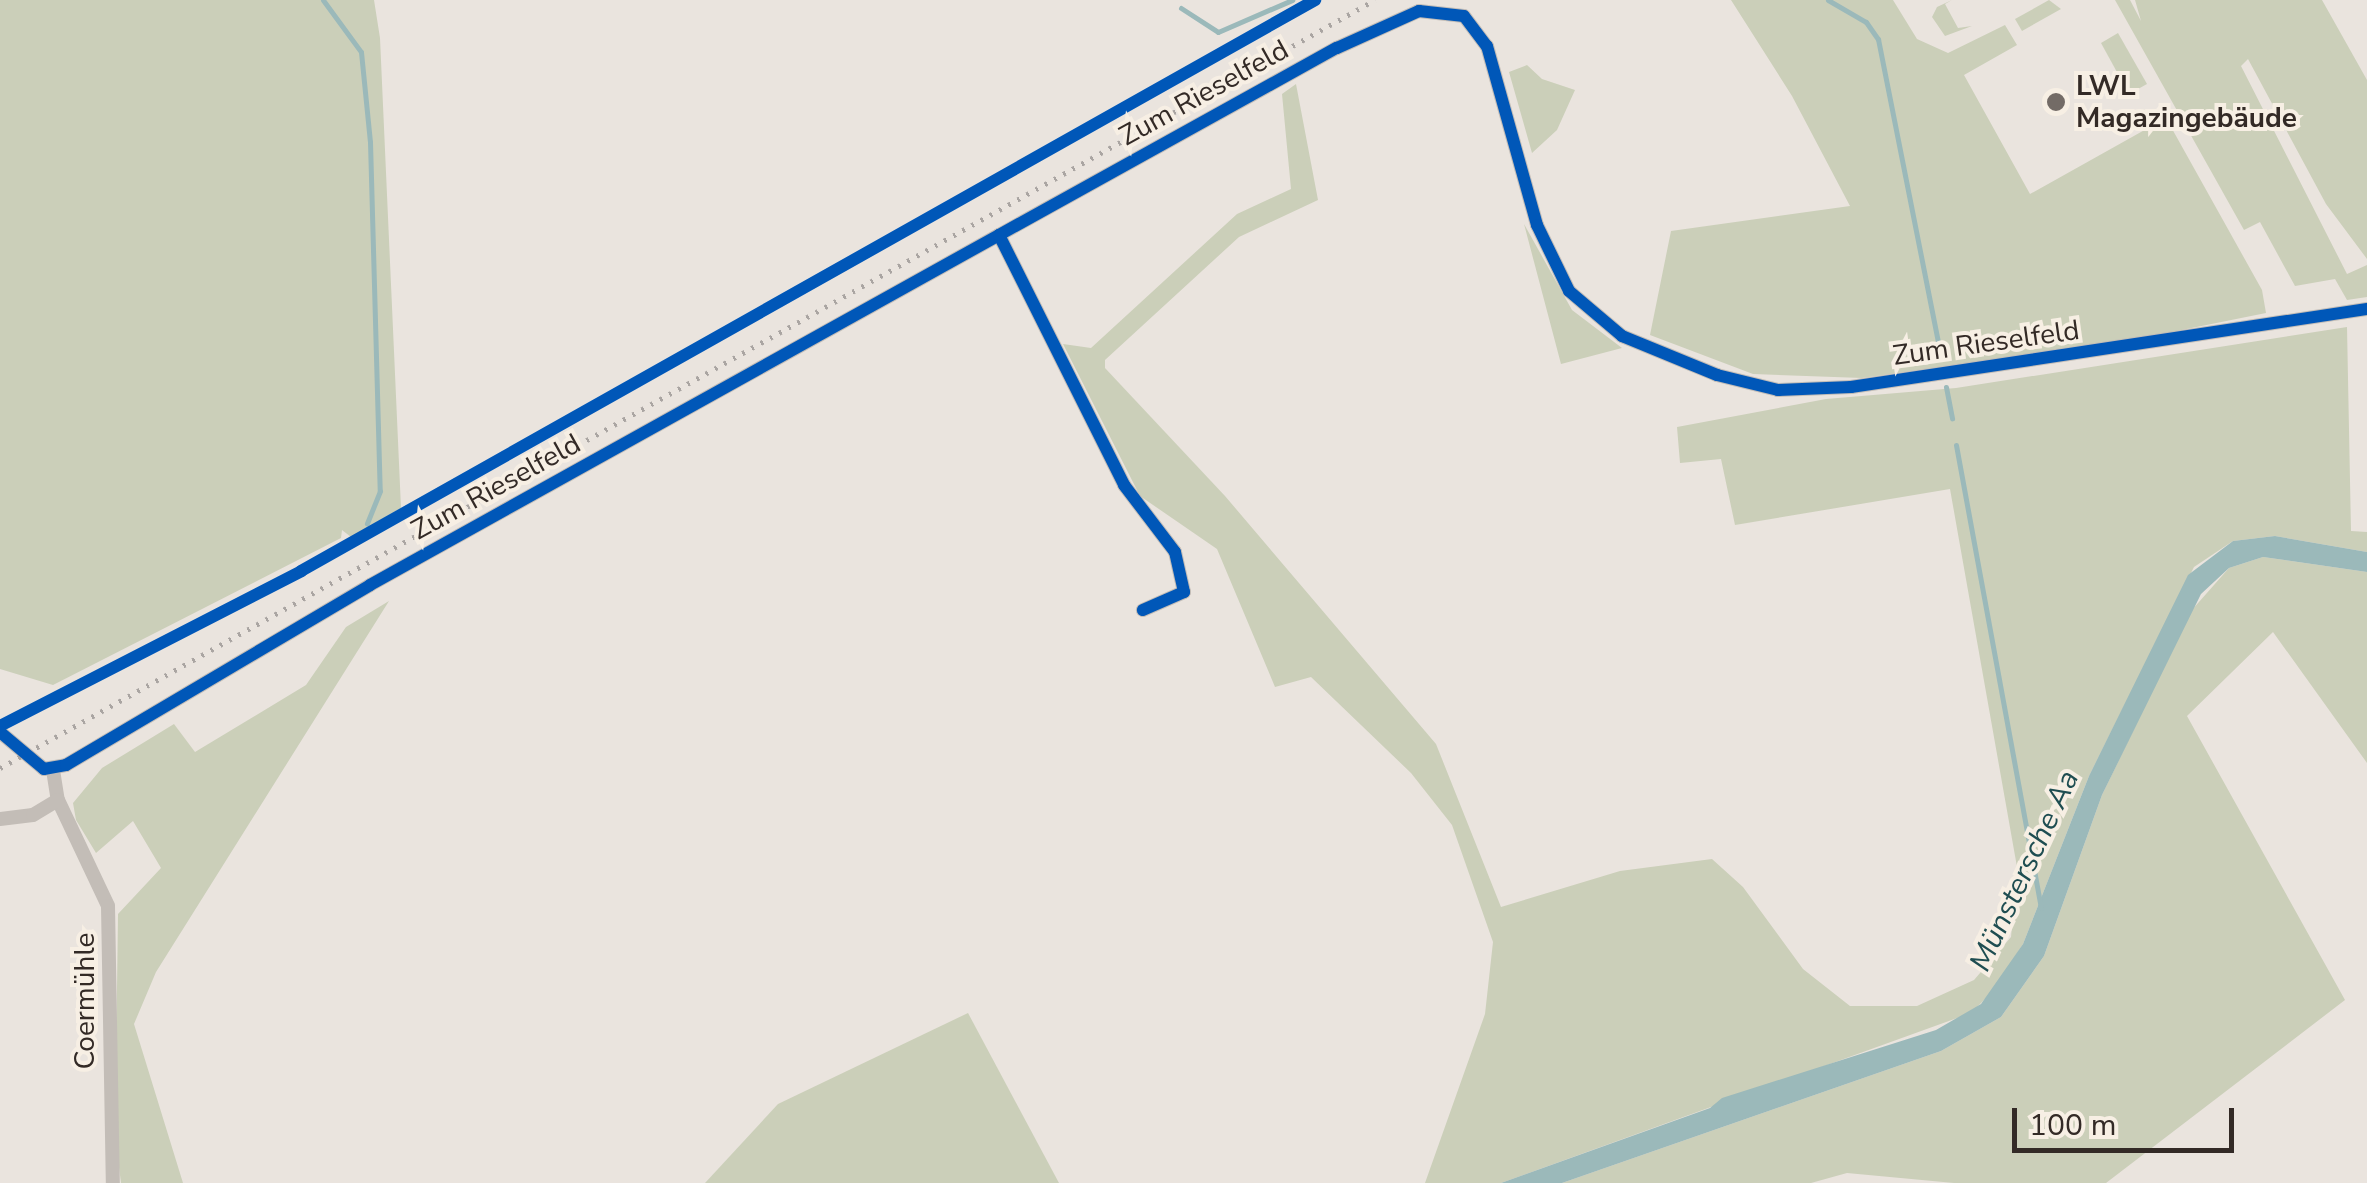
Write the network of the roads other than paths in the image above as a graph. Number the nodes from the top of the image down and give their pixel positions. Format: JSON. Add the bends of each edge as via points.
{"nodes":[{"id":1,"x":998,"y":235,"type":"junction"},
{"id":2,"x":2367,"y":309,"type":"edge"},
{"id":3,"x":1143,"y":610,"type":"dead end"},
{"id":4,"x":0,"y":732,"type":"edge"},
{"id":5,"x":53,"y":770,"type":"junction"},
{"id":6,"x":58,"y":800,"type":"junction"},
{"id":7,"x":0,"y":819,"type":"edge"},
{"id":8,"x":113,"y":1183,"type":"edge"}],
"edges":[{"from":1,"to":2,"type":"street","name":"Zum Rieselfeld","via":[[1337,48],[1436,9],[1464,16],[1486,46],[1537,225],[1569,291],[1622,336],[1718,375],[1778,390],[1852,387]]},
{"from":1,"to":3,"type":"street","via":[[1124,485],[1175,552],[1184,592]]},
{"from":1,"to":5,"type":"street","name":"Zum Rieselfeld"},
{"from":4,"to":5,"type":"street","via":[[33,762]]},
{"from":5,"to":6,"type":"street","name":"Coermühle"},
{"from":6,"to":7,"type":"street","via":[[33,815]]},
{"from":6,"to":8,"type":"street","name":"Coermühle","via":[[108,906]]}]}
